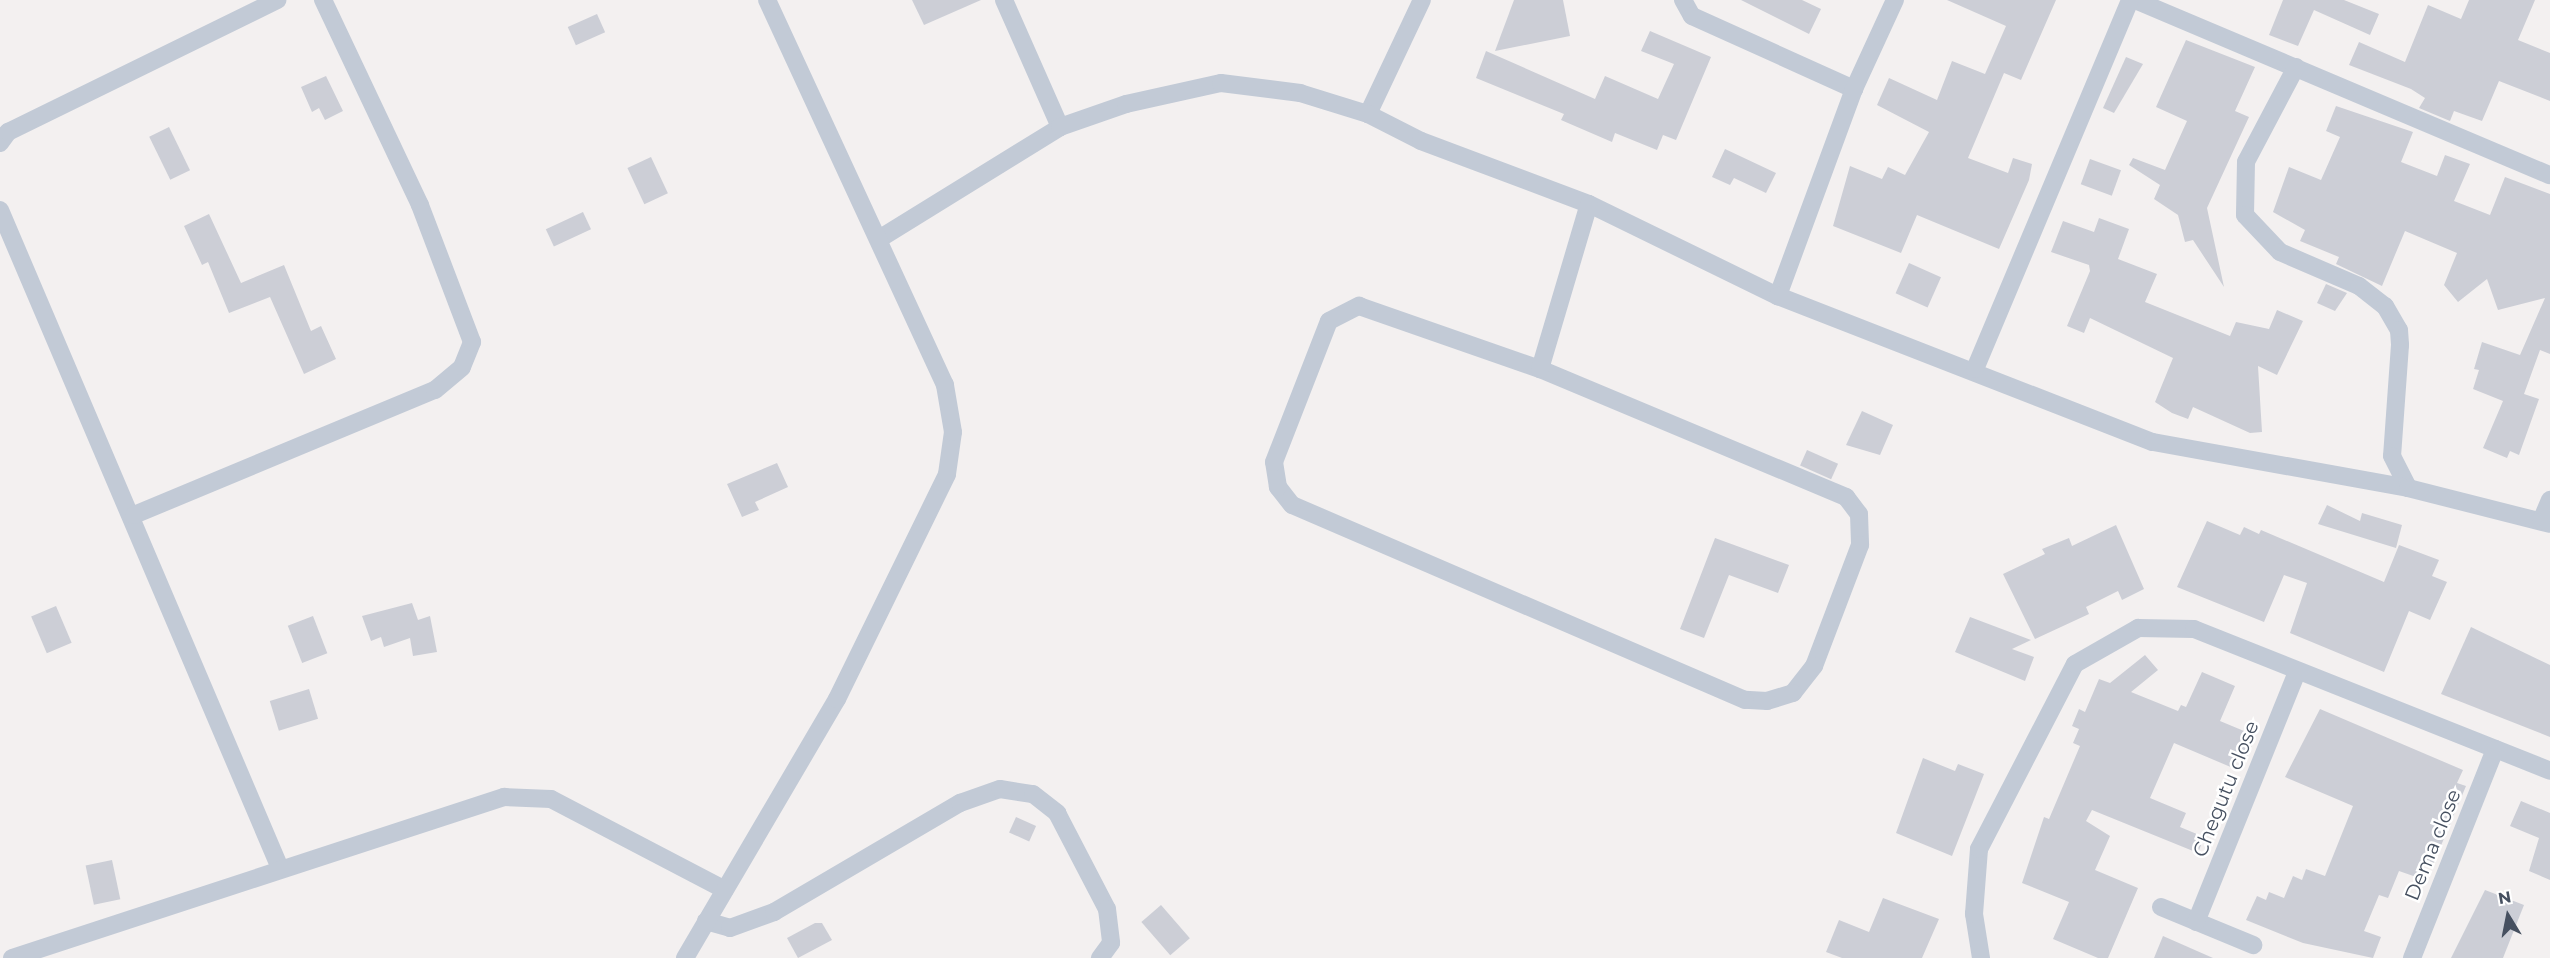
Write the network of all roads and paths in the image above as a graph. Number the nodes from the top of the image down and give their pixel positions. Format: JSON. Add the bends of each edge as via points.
{"nodes":[{"id":1,"x":278,"y":0,"type":"edge"},
{"id":2,"x":322,"y":0,"type":"edge"},
{"id":3,"x":767,"y":0,"type":"edge"},
{"id":4,"x":1004,"y":0,"type":"edge"},
{"id":5,"x":1422,"y":0,"type":"edge"},
{"id":6,"x":1683,"y":0,"type":"edge"},
{"id":7,"x":1895,"y":0,"type":"edge"},
{"id":8,"x":2132,"y":0,"type":"edge"},
{"id":9,"x":2296,"y":67,"type":"junction"},
{"id":10,"x":1854,"y":89,"type":"junction"},
{"id":11,"x":1368,"y":114,"type":"junction"},
{"id":12,"x":1060,"y":127,"type":"junction"},
{"id":13,"x":0,"y":143,"type":"edge"},
{"id":14,"x":2550,"y":175,"type":"edge"},
{"id":15,"x":1589,"y":204,"type":"junction"},
{"id":16,"x":0,"y":210,"type":"edge"},
{"id":17,"x":879,"y":239,"type":"junction"},
{"id":18,"x":1778,"y":296,"type":"junction"},
{"id":19,"x":1540,"y":369,"type":"junction"},
{"id":20,"x":1975,"y":369,"type":"junction"},
{"id":21,"x":2408,"y":488,"type":"junction"},
{"id":22,"x":2550,"y":500,"type":"edge"},
{"id":23,"x":134,"y":515,"type":"junction"},
{"id":24,"x":2546,"y":523,"type":"edge"},
{"id":25,"x":2297,"y":672,"type":"junction"},
{"id":26,"x":2495,"y":749,"type":"junction"},
{"id":27,"x":2550,"y":771,"type":"edge"},
{"id":28,"x":280,"y":868,"type":"junction"},
{"id":29,"x":725,"y":890,"type":"junction"},
{"id":30,"x":2161,"y":908,"type":"dead end"},
{"id":31,"x":706,"y":921,"type":"junction"},
{"id":32,"x":2196,"y":922,"type":"junction"},
{"id":33,"x":2253,"y":945,"type":"dead end"},
{"id":34,"x":12,"y":958,"type":"edge"},
{"id":35,"x":685,"y":958,"type":"edge"},
{"id":36,"x":1100,"y":958,"type":"edge"},
{"id":37,"x":1981,"y":958,"type":"edge"},
{"id":38,"x":2412,"y":958,"type":"edge"}],
"edges":[{"from":1,"to":13,"type":"street","via":[[8,132]]},
{"from":2,"to":23,"type":"street","via":[[420,204],[472,342],[462,367],[435,390]]},
{"from":3,"to":17,"type":"street"},
{"from":4,"to":12,"type":"street"},
{"from":5,"to":11,"type":"street"},
{"from":6,"to":10,"type":"street","via":[[1692,16]]},
{"from":7,"to":10,"type":"street"},
{"from":8,"to":9,"type":"street"},
{"from":8,"to":20,"type":"street"},
{"from":9,"to":14,"type":"street"},
{"from":9,"to":21,"type":"street","via":[[2246,162],[2245,215],[2280,252],[2359,286],[2385,306],[2399,330],[2400,345],[2392,456]]},
{"from":10,"to":18,"type":"street"},
{"from":11,"to":12,"type":"street","via":[[1300,93],[1221,83],[1126,104]]},
{"from":11,"to":15,"type":"street","via":[[1421,141]]},
{"from":12,"to":17,"type":"street"},
{"from":15,"to":18,"type":"street"},
{"from":15,"to":19,"type":"street"},
{"from":16,"to":23,"type":"street"},
{"from":17,"to":29,"type":"street","via":[[945,385],[953,432],[947,474],[837,699]]},
{"from":18,"to":20,"type":"street"},
{"from":19,"to":19,"type":"street","via":[[1846,497],[1860,514],[1860,545],[1850,582],[1814,666],[1793,693],[1767,701],[1745,699],[1292,505],[1278,487],[1274,462],[1329,321],[1345,309],[1359,306]]},
{"from":20,"to":21,"type":"street","via":[[2153,442]]},
{"from":21,"to":24,"type":"street"},
{"from":22,"to":24,"type":"street"},
{"from":23,"to":28,"type":"street"},
{"from":25,"to":26,"type":"street"},
{"from":25,"to":32,"type":"street","name":"Chegutu close"},
{"from":25,"to":37,"type":"street","via":[[2194,629],[2164,625],[2138,628],[2075,664],[1979,849],[1974,914]]},
{"from":26,"to":27,"type":"street"},
{"from":26,"to":38,"type":"street","name":"Dema close"},
{"from":28,"to":29,"type":"street","via":[[504,797],[539,799],[592,819]]},
{"from":28,"to":34,"type":"street"},
{"from":29,"to":31,"type":"street"},
{"from":30,"to":32,"type":"street"},
{"from":31,"to":35,"type":"street"},
{"from":31,"to":36,"type":"street","via":[[730,928],[774,912],[960,803],[1000,789],[1033,794],[1057,813],[1107,909],[1111,944]]},
{"from":32,"to":33,"type":"street"}]}
